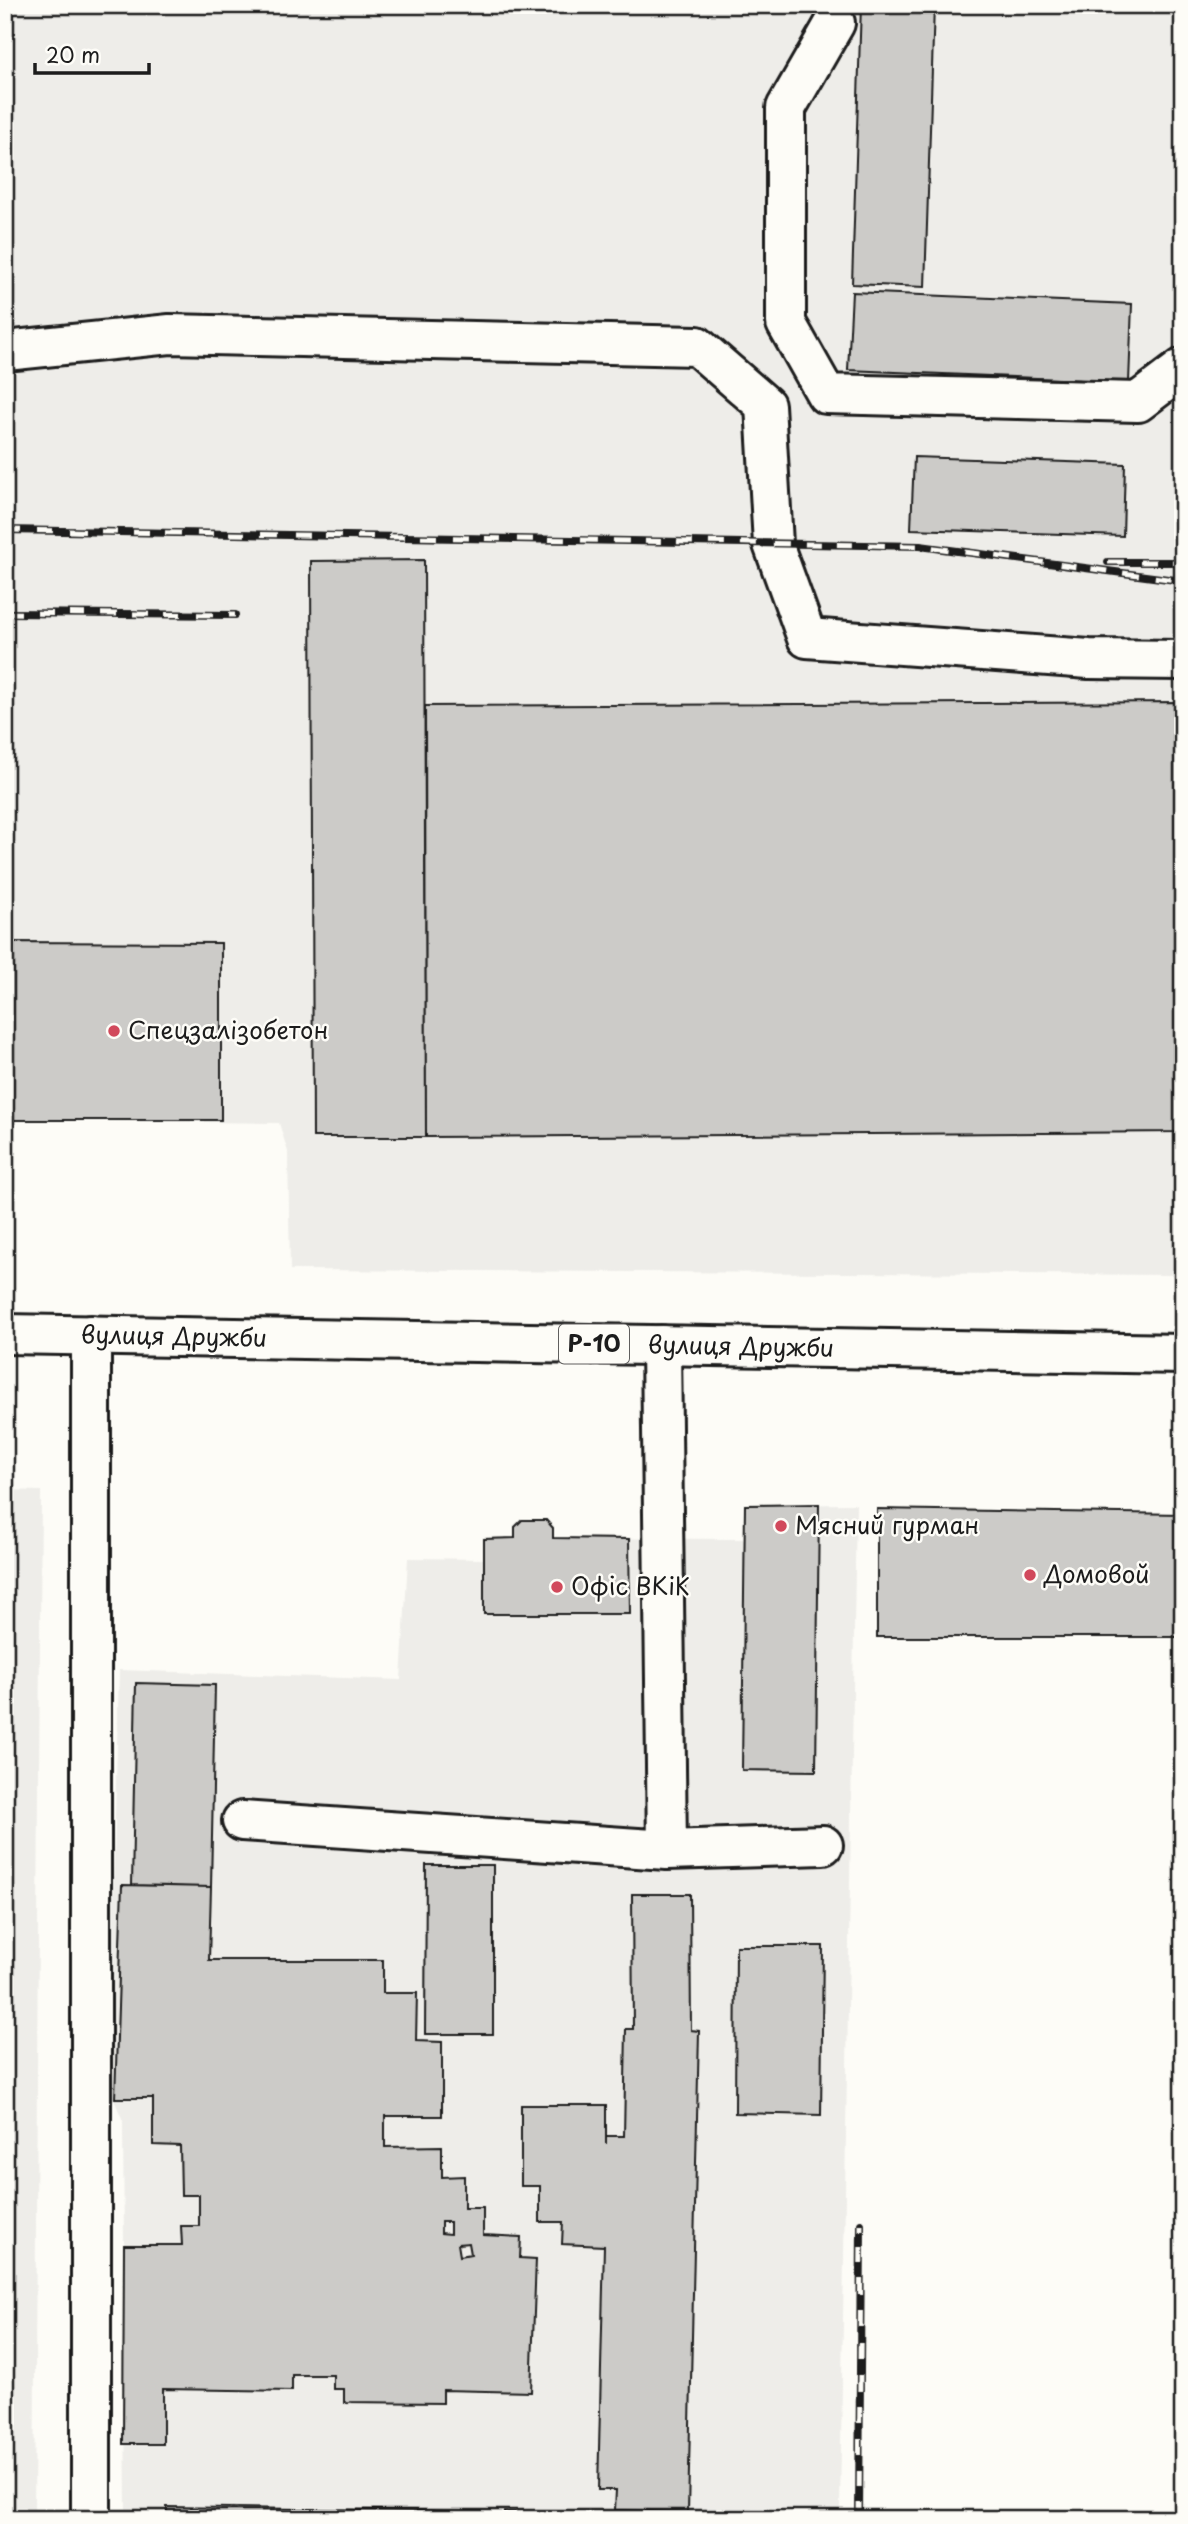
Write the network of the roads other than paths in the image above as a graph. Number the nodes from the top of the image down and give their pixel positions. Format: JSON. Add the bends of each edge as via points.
{"nodes":[{"id":1,"x":835,"y":23,"type":"dead end"},
{"id":2,"x":5,"y":351,"type":"edge"},
{"id":3,"x":1183,"y":368,"type":"edge"},
{"id":4,"x":1183,"y":660,"type":"edge"},
{"id":5,"x":5,"y":1334,"type":"edge"},
{"id":6,"x":92,"y":1335,"type":"junction"},
{"id":7,"x":661,"y":1345,"type":"junction"},
{"id":8,"x":1183,"y":1354,"type":"edge"},
{"id":9,"x":242,"y":1821,"type":"dead end"},
{"id":10,"x":823,"y":1845,"type":"dead end"},
{"id":11,"x":667,"y":1850,"type":"junction"},
{"id":12,"x":91,"y":2519,"type":"edge"}],
"edges":[{"from":1,"to":3,"type":"main road","via":[[786,108],[786,323],[826,394],[1138,402]]},
{"from":2,"to":4,"type":"main road","via":[[170,334],[697,346],[765,405],[774,544],[807,639],[1088,659]]},
{"from":5,"to":6,"type":"main road","name":"вулиця Дружби","number":"Р-10"},
{"from":6,"to":7,"type":"main road","name":"вулиця Дружби","number":"Р-10"},
{"from":6,"to":12,"type":"main road"},
{"from":7,"to":8,"type":"main road","name":"вулиця Дружби","number":"Р-10"},
{"from":7,"to":11,"type":"main road"},
{"from":9,"to":11,"type":"main road"},
{"from":10,"to":11,"type":"main road"}]}
